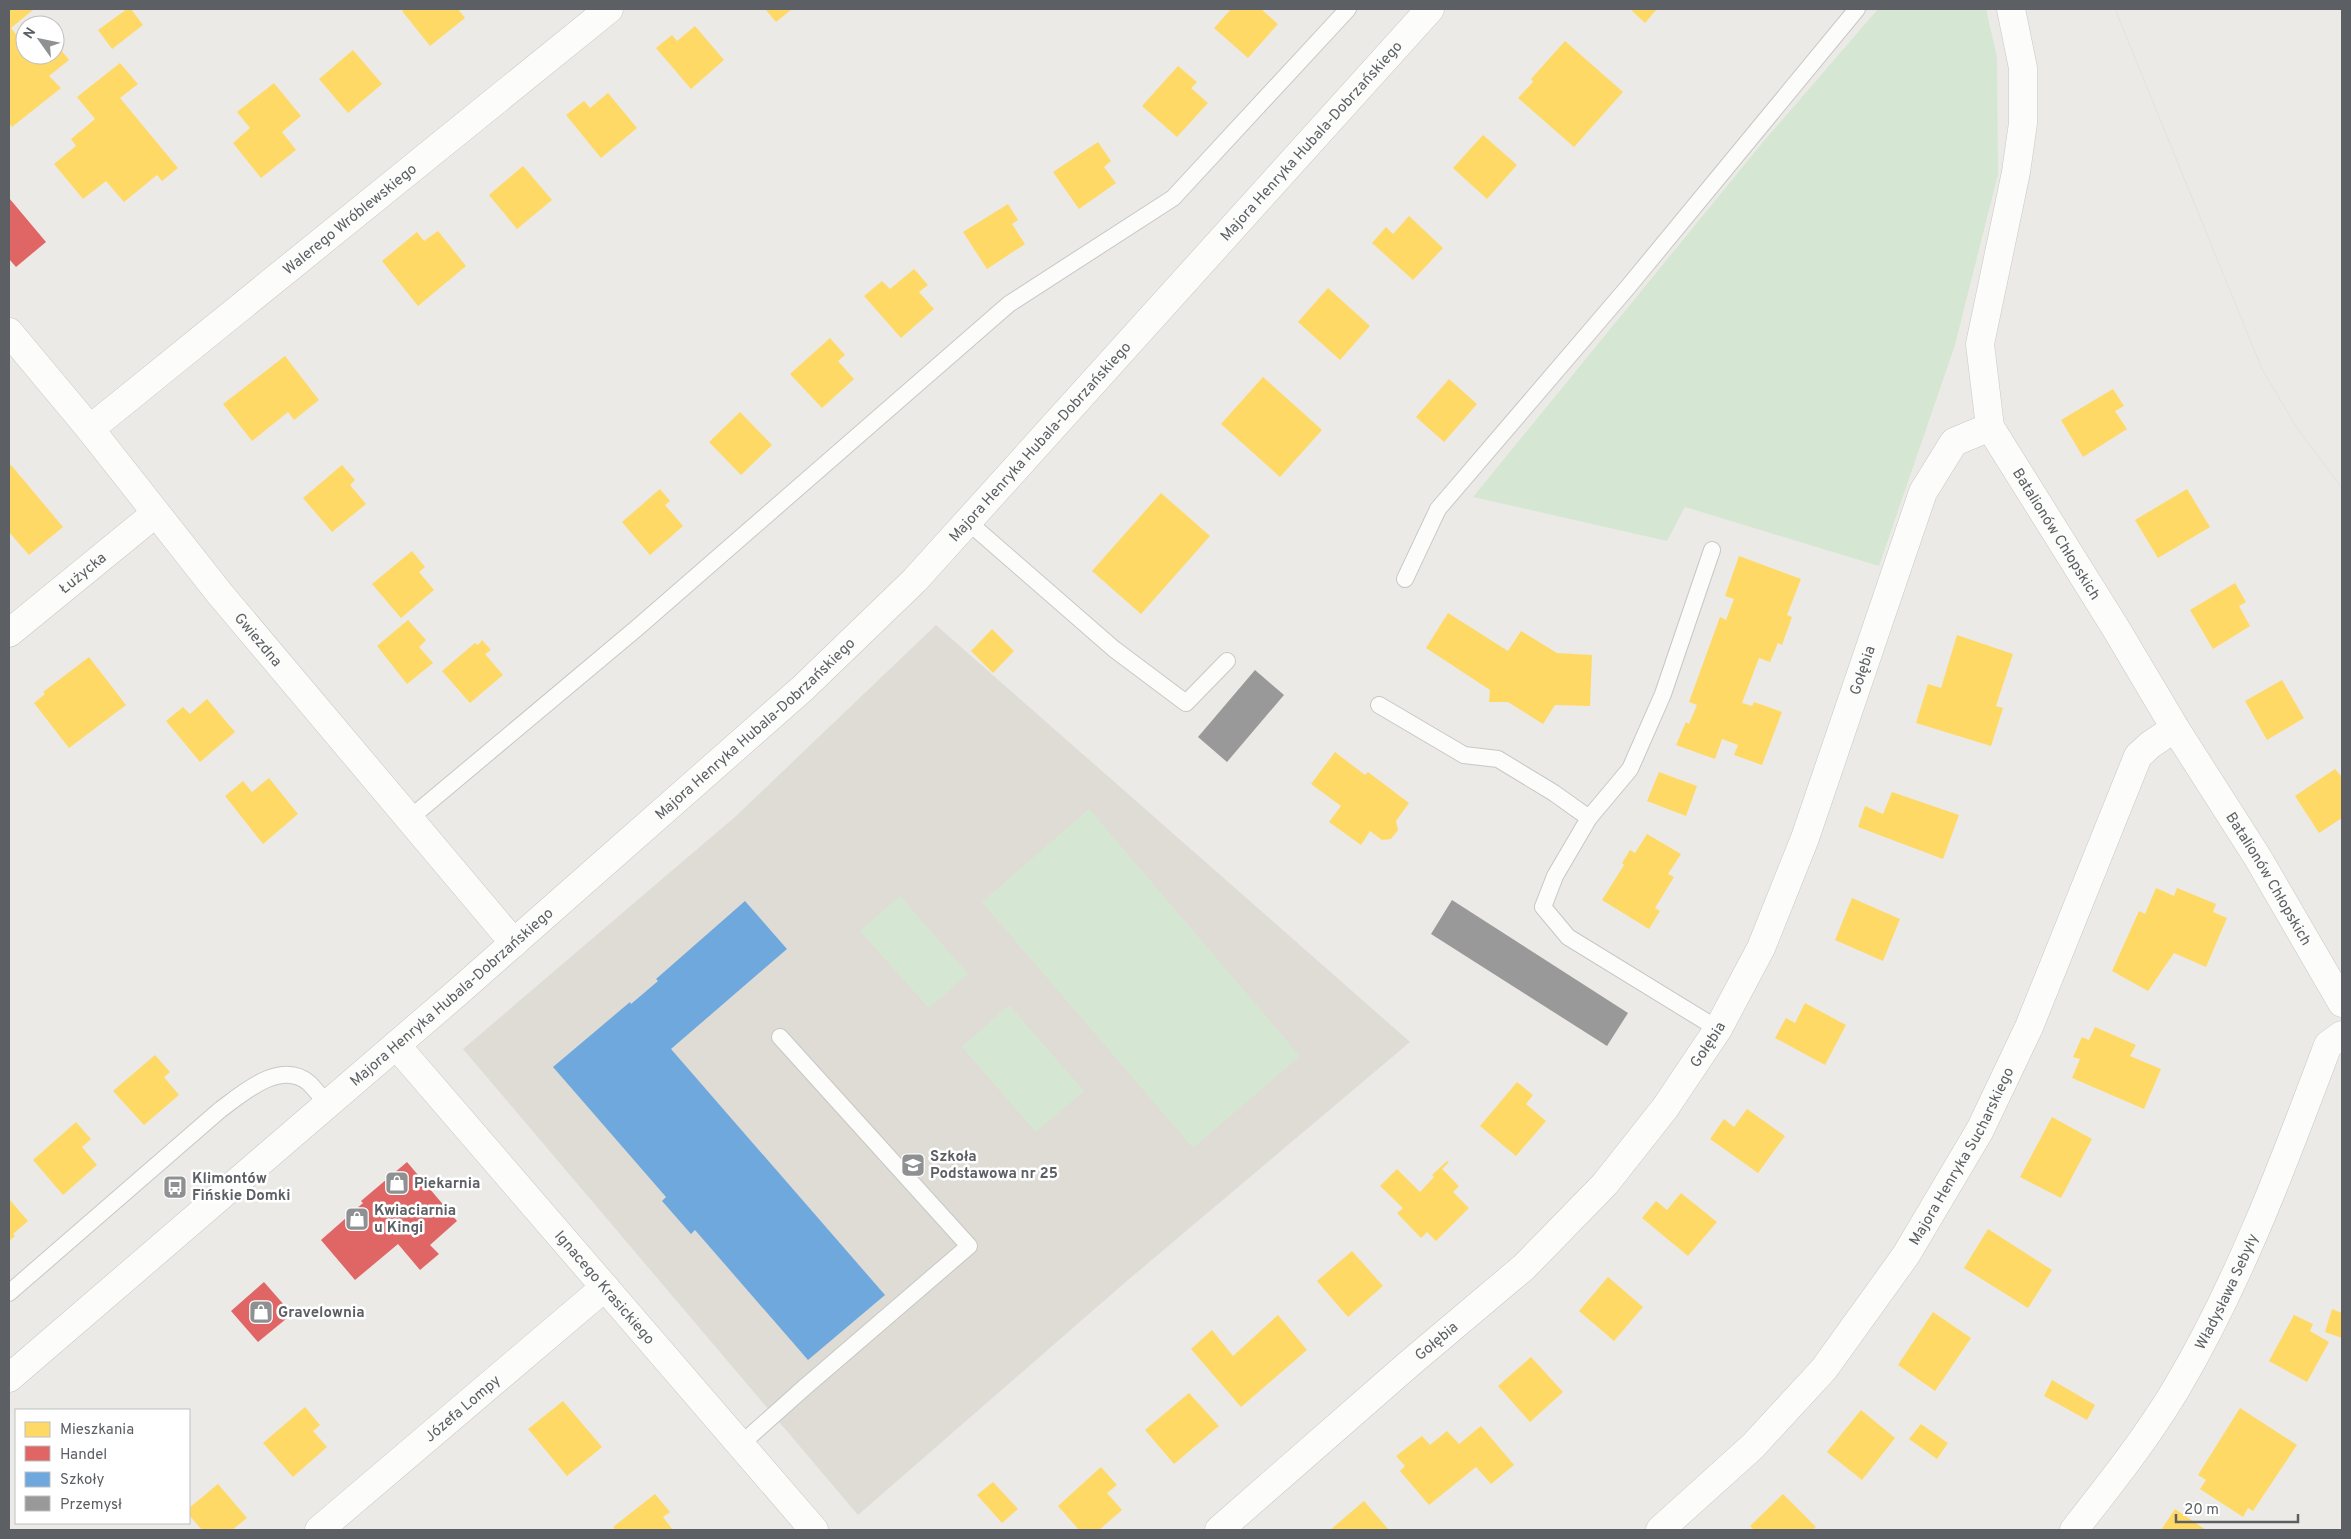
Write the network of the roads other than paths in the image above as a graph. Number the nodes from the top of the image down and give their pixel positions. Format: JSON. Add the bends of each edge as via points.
{"nodes":[{"id":1,"x":609,"y":9,"type":"edge"},
{"id":2,"x":1348,"y":9,"type":"edge"},
{"id":3,"x":1430,"y":9,"type":"edge"},
{"id":4,"x":1857,"y":9,"type":"edge"},
{"id":5,"x":2012,"y":9,"type":"edge"},
{"id":6,"x":9,"y":332,"type":"edge"},
{"id":7,"x":1990,"y":427,"type":"junction"},
{"id":8,"x":90,"y":430,"type":"junction"},
{"id":9,"x":156,"y":514,"type":"junction"},
{"id":10,"x":968,"y":521,"type":"junction"},
{"id":11,"x":1712,"y":550,"type":"dead end"},
{"id":12,"x":1405,"y":579,"type":"dead end"},
{"id":13,"x":9,"y":633,"type":"edge"},
{"id":14,"x":1227,"y":662,"type":"dead end"},
{"id":15,"x":1379,"y":706,"type":"dead end"},
{"id":16,"x":2175,"y":728,"type":"junction"},
{"id":17,"x":1589,"y":818,"type":"junction"},
{"id":18,"x":409,"y":819,"type":"junction"},
{"id":19,"x":514,"y":943,"type":"junction"},
{"id":20,"x":2342,"y":1004,"type":"edge"},
{"id":21,"x":1718,"y":1029,"type":"junction"},
{"id":22,"x":2342,"y":1035,"type":"edge"},
{"id":23,"x":780,"y":1038,"type":"dead end"},
{"id":24,"x":396,"y":1045,"type":"junction"},
{"id":25,"x":327,"y":1103,"type":"junction"},
{"id":26,"x":605,"y":1287,"type":"junction"},
{"id":27,"x":9,"y":1293,"type":"edge"},
{"id":28,"x":9,"y":1378,"type":"edge"},
{"id":29,"x":740,"y":1446,"type":"junction"},
{"id":30,"x":319,"y":1530,"type":"edge"},
{"id":31,"x":814,"y":1530,"type":"edge"},
{"id":32,"x":1219,"y":1530,"type":"edge"},
{"id":33,"x":1660,"y":1530,"type":"edge"},
{"id":34,"x":2074,"y":1530,"type":"edge"}],
"edges":[{"from":1,"to":8,"type":"street","name":"Walerego Wróblewskiego"},
{"from":2,"to":18,"type":"lane","via":[[1173,198],[1009,304],[637,628]]},
{"from":3,"to":10,"type":"street","name":"Majora Henryka Hubala-Dobrzańskiego"},
{"from":4,"to":12,"type":"lane","via":[[1628,287],[1438,509]]},
{"from":5,"to":7,"type":"street","name":"Batalionów Chłopskich","via":[[2023,68],[2023,123],[1980,344]]},
{"from":6,"to":8,"type":"street","name":"Gwiezdna"},
{"from":7,"to":16,"type":"street","name":"Batalionów Chłopskich"},
{"from":7,"to":21,"type":"street","name":"Gołębia","via":[[1954,442],[1923,492],[1805,838],[1761,948]]},
{"from":8,"to":9,"type":"street","name":"Gwiezdna"},
{"from":9,"to":13,"type":"street","name":"Łużycka"},
{"from":9,"to":18,"type":"street","name":"Gwiezdna"},
{"from":10,"to":14,"type":"lane","via":[[1114,649],[1186,703]]},
{"from":10,"to":19,"type":"street","name":"Majora Henryka Hubala-Dobrzańskiego","via":[[914,580],[803,688]]},
{"from":11,"to":17,"type":"lane","via":[[1663,694],[1630,769]]},
{"from":15,"to":17,"type":"lane","via":[[1464,755],[1498,758]]},
{"from":16,"to":20,"type":"street","name":"Batalionów Chłopskich","via":[[2258,858]]},
{"from":16,"to":33,"type":"street","name":"Majora Henryka Sucharskiego","via":[[2138,756],[2029,1027],[1980,1130],[1906,1255],[1824,1369],[1753,1446]]},
{"from":17,"to":21,"type":"lane","via":[[1555,876],[1543,906],[1568,937]]},
{"from":18,"to":19,"type":"street","name":"Gwiezdna"},
{"from":19,"to":24,"type":"street","name":"Majora Henryka Hubala-Dobrzańskiego"},
{"from":21,"to":32,"type":"street","name":"Gołębia","via":[[1665,1108],[1605,1184],[1524,1268]]},
{"from":22,"to":34,"type":"street","name":"Władysława Sebyły","via":[[2328,1045],[2284,1162],[2214,1318],[2176,1389],[2139,1447]]},
{"from":23,"to":29,"type":"lane","via":[[968,1246]]},
{"from":24,"to":25,"type":"street","name":"Majora Henryka Hubala-Dobrzańskiego"},
{"from":24,"to":26,"type":"street","name":"Ignacego Krasickiego"},
{"from":25,"to":27,"type":"lane","via":[[308,1082],[295,1076],[280,1074],[252,1087],[220,1110]]},
{"from":25,"to":28,"type":"street","name":"Majora Henryka Hubala-Dobrzańskiego"},
{"from":26,"to":29,"type":"street","name":"Ignacego Krasickiego"},
{"from":26,"to":30,"type":"street","name":"Józefa Lompy"},
{"from":29,"to":31,"type":"street","name":"Ignacego Krasickiego"}]}
